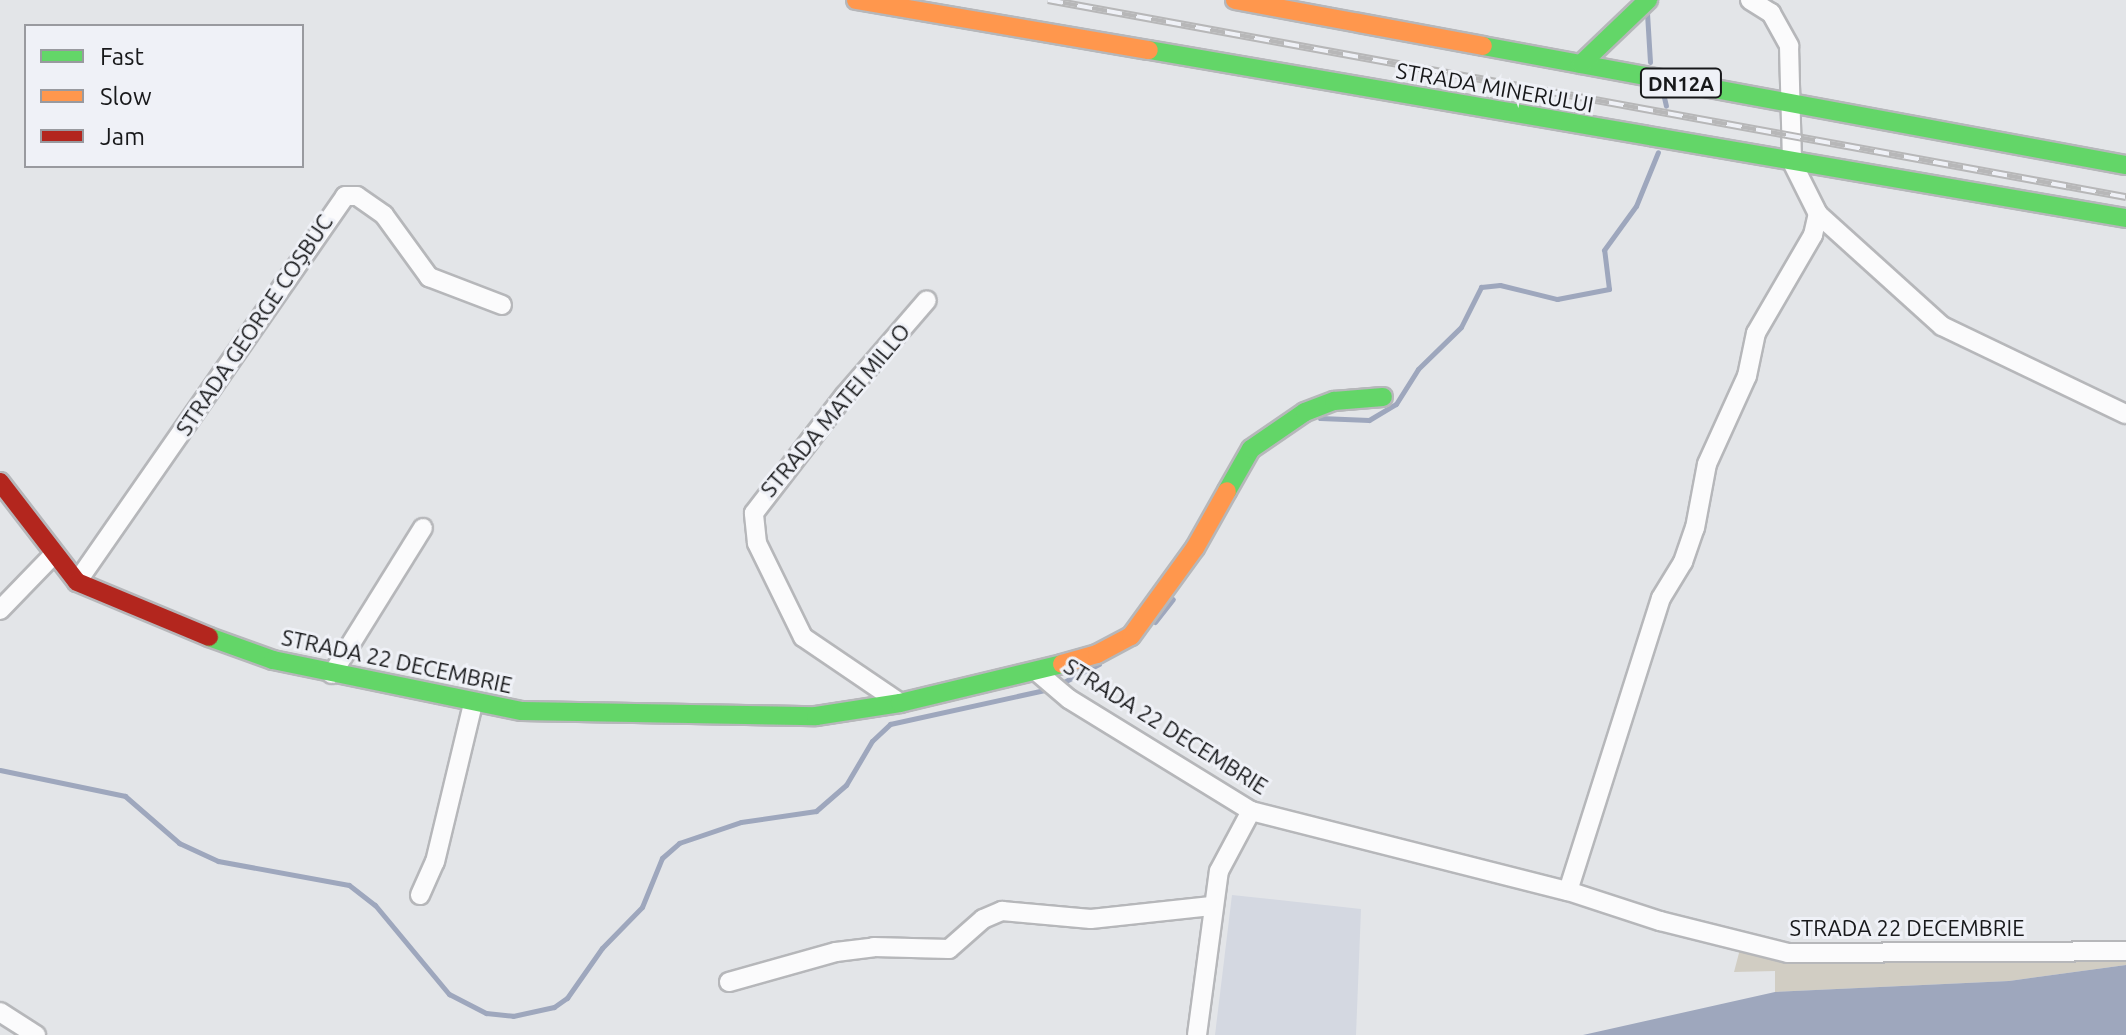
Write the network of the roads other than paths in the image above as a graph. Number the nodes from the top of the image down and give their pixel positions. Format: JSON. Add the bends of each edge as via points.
{"nodes":[{"id":1,"x":856,"y":0,"type":"edge"},
{"id":2,"x":1235,"y":0,"type":"edge"},
{"id":3,"x":1648,"y":0,"type":"edge"},
{"id":4,"x":1750,"y":0,"type":"edge"},
{"id":5,"x":1581,"y":64,"type":"junction"},
{"id":6,"x":1791,"y":104,"type":"junction"},
{"id":7,"x":1792,"y":162,"type":"junction"},
{"id":8,"x":2126,"y":165,"type":"edge"},
{"id":9,"x":1818,"y":214,"type":"junction"},
{"id":10,"x":2126,"y":218,"type":"edge"},
{"id":11,"x":927,"y":300,"type":"dead end"},
{"id":12,"x":502,"y":305,"type":"dead end"},
{"id":13,"x":1383,"y":397,"type":"dead end"},
{"id":14,"x":2126,"y":414,"type":"edge"},
{"id":15,"x":0,"y":482,"type":"edge"},
{"id":16,"x":423,"y":528,"type":"dead end"},
{"id":17,"x":54,"y":554,"type":"junction"},
{"id":18,"x":77,"y":582,"type":"junction"},
{"id":19,"x":0,"y":610,"type":"edge"},
{"id":20,"x":332,"y":674,"type":"junction"},
{"id":21,"x":1048,"y":681,"type":"junction"},
{"id":22,"x":900,"y":703,"type":"junction"},
{"id":23,"x":473,"y":704,"type":"junction"},
{"id":24,"x":1251,"y":811,"type":"junction"},
{"id":25,"x":1568,"y":891,"type":"junction"},
{"id":26,"x":420,"y":895,"type":"dead end"},
{"id":27,"x":1211,"y":906,"type":"junction"},
{"id":28,"x":2126,"y":951,"type":"edge"},
{"id":29,"x":729,"y":982,"type":"dead end"},
{"id":30,"x":0,"y":1012,"type":"edge"},
{"id":31,"x":36,"y":1035,"type":"edge"},
{"id":32,"x":1197,"y":1035,"type":"edge"}],
"edges":[{"from":1,"to":7,"type":"street","name":"STRADA MINERULUI"},
{"from":2,"to":5,"type":"street","name":"STRADA MINERULUI","number":"DN12A"},
{"from":3,"to":5,"type":"street"},
{"from":4,"to":6,"type":"street","via":[[1771,13],[1789,46]]},
{"from":5,"to":6,"type":"street","name":"STRADA MINERULUI","number":"DN12A"},
{"from":6,"to":7,"type":"street"},
{"from":6,"to":8,"type":"street","name":"STRADA MINERULUI","number":"DN12A"},
{"from":7,"to":9,"type":"street"},
{"from":7,"to":10,"type":"street","name":"STRADA MINERULUI"},
{"from":9,"to":14,"type":"street","via":[[1942,326]]},
{"from":9,"to":25,"type":"street","via":[[1813,235],[1756,333],[1747,376],[1707,464],[1695,528],[1683,562],[1661,598]]},
{"from":11,"to":22,"type":"street","name":"STRADA MATEI MILLO","via":[[754,513],[757,543],[803,637]]},
{"from":12,"to":18,"type":"street","name":"STRADA GEORGE COȘBUC","via":[[429,277],[384,215],[357,196],[345,196]]},
{"from":13,"to":21,"type":"street","via":[[1334,401],[1265,437],[1251,449],[1195,548],[1131,636]]},
{"from":15,"to":17,"type":"street","name":"STRADA 22 DECEMBRIE"},
{"from":16,"to":20,"type":"street"},
{"from":17,"to":18,"type":"street","name":"STRADA 22 DECEMBRIE"},
{"from":17,"to":19,"type":"street"},
{"from":18,"to":20,"type":"street","name":"STRADA 22 DECEMBRIE","via":[[208,639]]},
{"from":20,"to":23,"type":"street","name":"STRADA 22 DECEMBRIE"},
{"from":21,"to":22,"type":"street","name":"STRADA 22 DECEMBRIE"},
{"from":21,"to":24,"type":"street","name":"STRADA 22 DECEMBRIE"},
{"from":22,"to":23,"type":"street","name":"STRADA 22 DECEMBRIE","via":[[816,716],[756,718],[553,713]]},
{"from":23,"to":26,"type":"street","via":[[435,862]]},
{"from":24,"to":25,"type":"street","name":"STRADA 22 DECEMBRIE"},
{"from":24,"to":27,"type":"street","via":[[1219,871]]},
{"from":25,"to":28,"type":"street","name":"STRADA 22 DECEMBRIE","via":[[1788,953]]},
{"from":27,"to":29,"type":"street","via":[[1091,919],[1002,911],[983,919],[949,949],[836,952]]},
{"from":27,"to":32,"type":"street","via":[[1207,986]]},
{"from":30,"to":31,"type":"street"}]}
